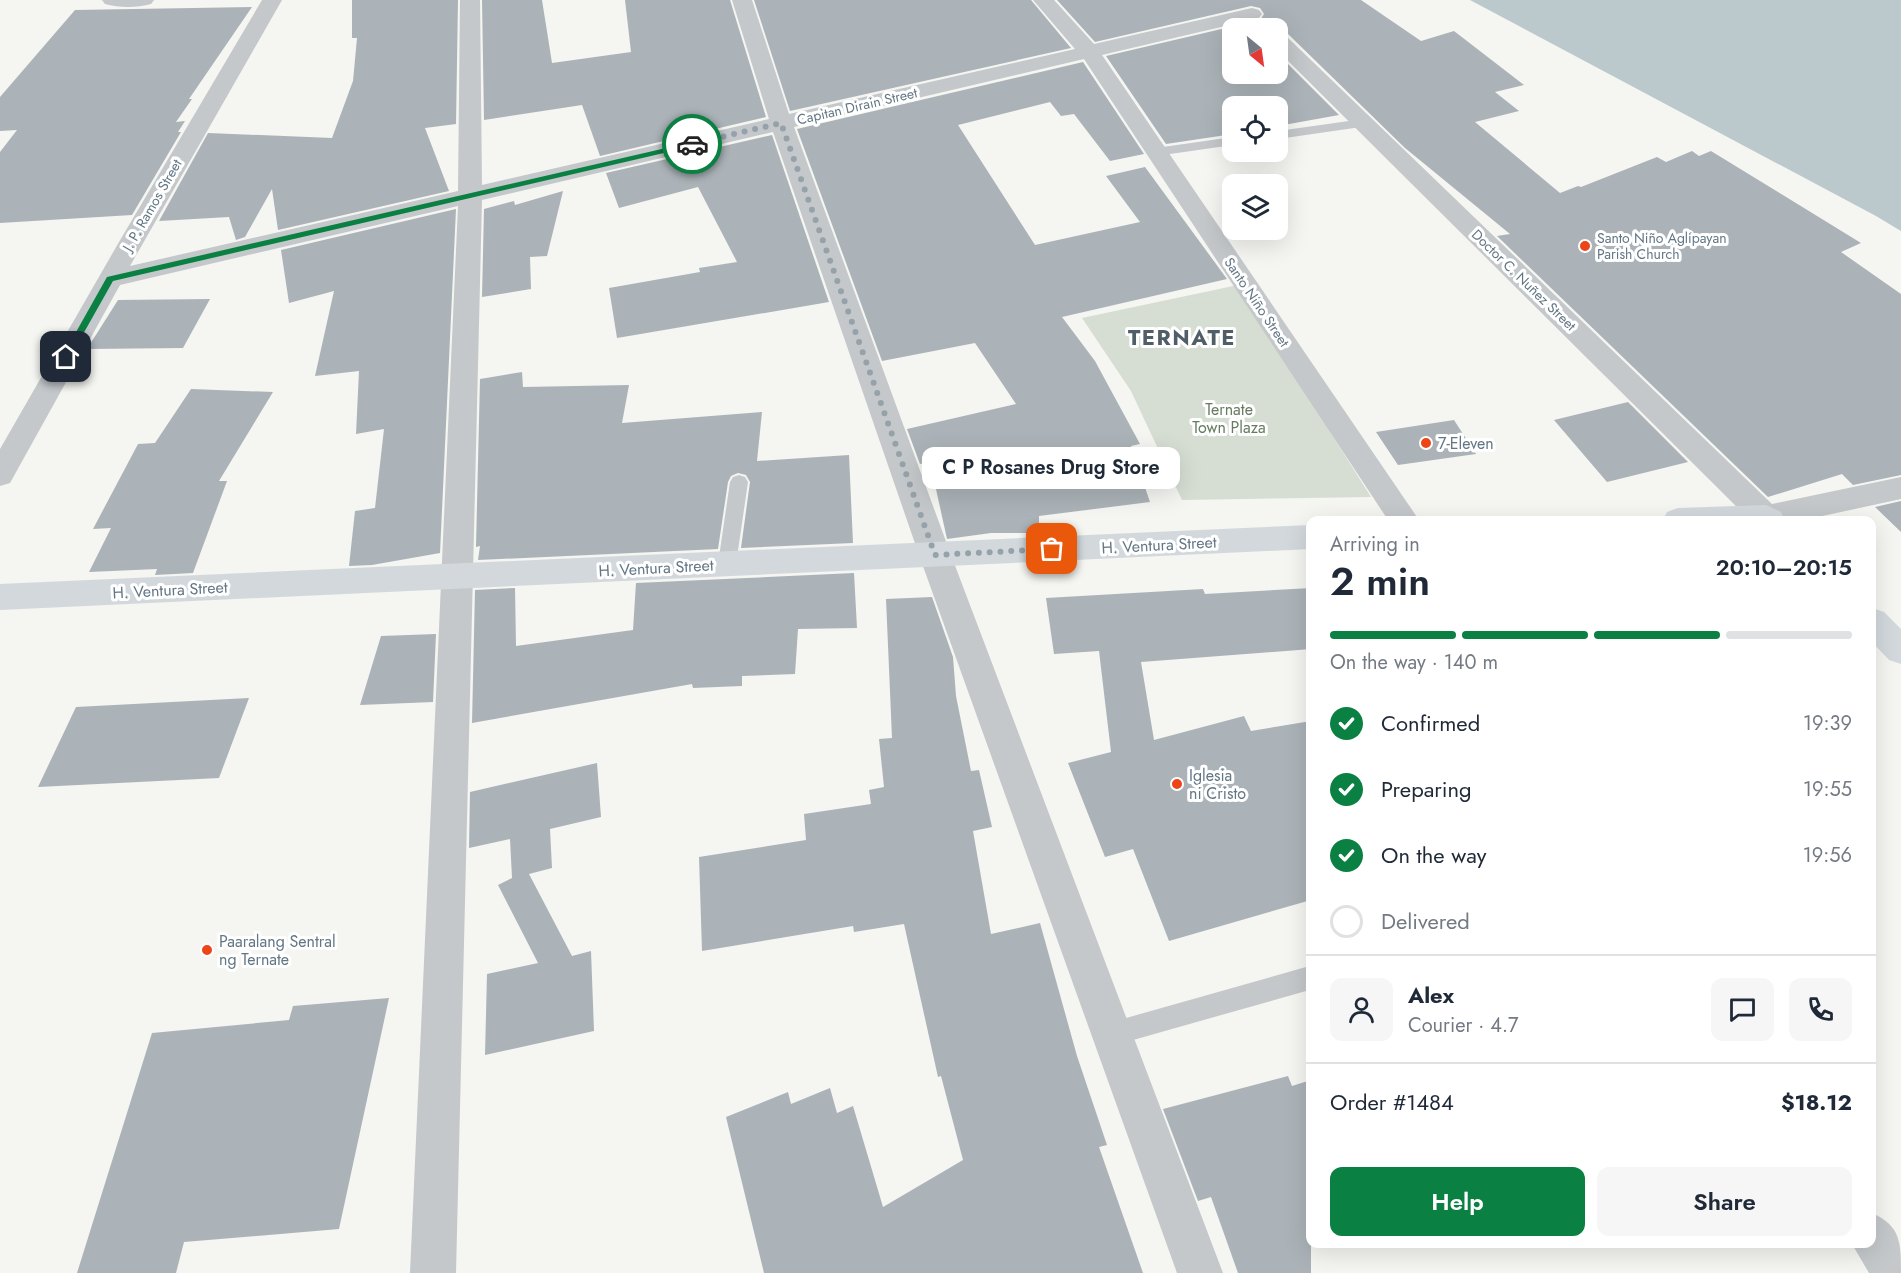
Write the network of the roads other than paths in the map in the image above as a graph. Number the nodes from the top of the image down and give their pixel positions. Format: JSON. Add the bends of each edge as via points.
{"nodes":[{"id":1,"x":112,"y":0,"type":"edge"},
{"id":2,"x":144,"y":0,"type":"edge"},
{"id":3,"x":272,"y":0,"type":"edge"},
{"id":4,"x":470,"y":0,"type":"edge"},
{"id":5,"x":742,"y":0,"type":"edge"},
{"id":6,"x":1042,"y":0,"type":"edge"},
{"id":7,"x":1257,"y":14,"type":"edge"},
{"id":8,"x":1288,"y":49,"type":"edge"},
{"id":9,"x":1089,"y":52,"type":"junction"},
{"id":10,"x":781,"y":123,"type":"junction"},
{"id":11,"x":1363,"y":123,"type":"junction"},
{"id":12,"x":1288,"y":134,"type":"edge"},
{"id":13,"x":1222,"y":143,"type":"edge"},
{"id":14,"x":1156,"y":152,"type":"junction"},
{"id":15,"x":470,"y":195,"type":"junction"},
{"id":16,"x":110,"y":279,"type":"junction"},
{"id":17,"x":0,"y":475,"type":"edge"},
{"id":18,"x":739,"y":482,"type":"dead end"},
{"id":19,"x":1901,"y":488,"type":"edge"},
{"id":20,"x":1401,"y":516,"type":"edge"},
{"id":21,"x":1766,"y":516,"type":"edge"},
{"id":22,"x":1777,"y":516,"type":"edge"},
{"id":23,"x":1306,"y":537,"type":"edge"},
{"id":24,"x":935,"y":555,"type":"junction"},
{"id":25,"x":727,"y":564,"type":"junction"},
{"id":26,"x":457,"y":577,"type":"junction"},
{"id":27,"x":0,"y":597,"type":"edge"},
{"id":28,"x":1876,"y":625,"type":"edge"},
{"id":29,"x":1901,"y":650,"type":"edge"},
{"id":30,"x":1306,"y":979,"type":"dead end"},
{"id":31,"x":1112,"y":1034,"type":"junction"},
{"id":32,"x":1876,"y":1242,"type":"edge"},
{"id":33,"x":433,"y":1273,"type":"edge"},
{"id":34,"x":1200,"y":1273,"type":"edge"},
{"id":35,"x":1896,"y":1273,"type":"edge"}],
"edges":[{"from":1,"to":2,"type":"street"},
{"from":3,"to":16,"type":"street","name":"J. P. Ramos Street"},
{"from":4,"to":15,"type":"street"},
{"from":5,"to":10,"type":"street"},
{"from":6,"to":9,"type":"street","name":"Santo Niño Street"},
{"from":7,"to":9,"type":"street","name":"Capitan Dirain Street"},
{"from":8,"to":11,"type":"street","name":"Doctor C. Nuñez Street"},
{"from":9,"to":10,"type":"street","name":"Capitan Dirain Street"},
{"from":9,"to":14,"type":"street","name":"Santo Niño Street"},
{"from":10,"to":15,"type":"street","name":"Capitan Dirain Street"},
{"from":10,"to":24,"type":"street"},
{"from":11,"to":12,"type":"lane"},
{"from":11,"to":21,"type":"street","name":"Doctor C. Nuñez Street"},
{"from":13,"to":14,"type":"lane"},
{"from":14,"to":20,"type":"street","name":"Santo Niño Street"},
{"from":15,"to":16,"type":"street","name":"Capitan Dirain Street"},
{"from":15,"to":26,"type":"street"},
{"from":16,"to":17,"type":"street","name":"J. P. Ramos Street"},
{"from":18,"to":25,"type":"lane"},
{"from":19,"to":22,"type":"street"},
{"from":23,"to":24,"type":"main road","name":"H. Ventura Street"},
{"from":24,"to":25,"type":"main road","name":"H. Ventura Street"},
{"from":24,"to":31,"type":"street"},
{"from":25,"to":26,"type":"main road","name":"H. Ventura Street"},
{"from":26,"to":27,"type":"main road","name":"H. Ventura Street"},
{"from":26,"to":33,"type":"street"},
{"from":28,"to":29,"type":"main road"},
{"from":30,"to":31,"type":"lane"},
{"from":31,"to":34,"type":"street"},
{"from":32,"to":35,"type":"street"}]}
